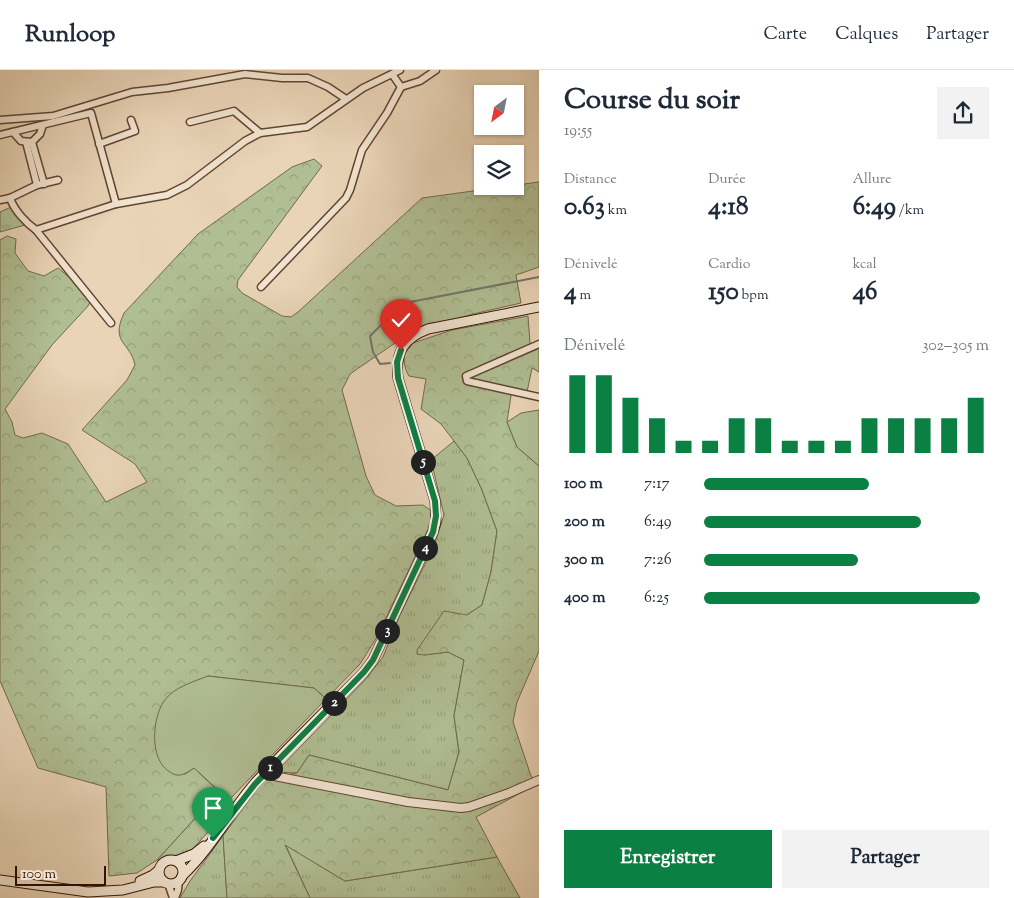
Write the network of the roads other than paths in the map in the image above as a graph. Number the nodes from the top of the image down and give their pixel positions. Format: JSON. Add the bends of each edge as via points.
{"nodes":[{"id":1,"x":400,"y":70,"type":"edge"},
{"id":2,"x":436,"y":70,"type":"edge"},
{"id":3,"x":392,"y":74,"type":"junction"},
{"id":4,"x":401,"y":87,"type":"junction"},
{"id":5,"x":346,"y":99,"type":"junction"},
{"id":6,"x":0,"y":120,"type":"edge"},
{"id":7,"x":131,"y":120,"type":"dead end"},
{"id":8,"x":190,"y":122,"type":"dead end"},
{"id":9,"x":43,"y":125,"type":"junction"},
{"id":10,"x":12,"y":132,"type":"junction"},
{"id":11,"x":260,"y":133,"type":"junction"},
{"id":12,"x":0,"y":135,"type":"edge"},
{"id":13,"x":29,"y":142,"type":"junction"},
{"id":14,"x":98,"y":144,"type":"junction"},
{"id":15,"x":58,"y":180,"type":"dead end"},
{"id":16,"x":40,"y":185,"type":"junction"},
{"id":17,"x":10,"y":198,"type":"junction"},
{"id":18,"x":0,"y":200,"type":"edge"},
{"id":19,"x":116,"y":204,"type":"junction"},
{"id":20,"x":36,"y":230,"type":"junction"},
{"id":21,"x":261,"y":287,"type":"dead end"},
{"id":22,"x":539,"y":307,"type":"edge"},
{"id":23,"x":111,"y":324,"type":"dead end"},
{"id":24,"x":539,"y":344,"type":"edge"},
{"id":25,"x":539,"y":398,"type":"edge"},
{"id":26,"x":264,"y":774,"type":"junction"},
{"id":27,"x":539,"y":780,"type":"edge"},
{"id":28,"x":213,"y":838,"type":"junction"},
{"id":29,"x":176,"y":861,"type":"junction"},
{"id":30,"x":159,"y":870,"type":"junction"},
{"id":31,"x":0,"y":875,"type":"edge"},
{"id":32,"x":180,"y":878,"type":"junction"},
{"id":33,"x":0,"y":880,"type":"edge"},
{"id":34,"x":166,"y":882,"type":"junction"},
{"id":35,"x":174,"y":898,"type":"edge"}],
"edges":[{"from":1,"to":3,"type":"street"},
{"from":2,"to":4,"type":"street","via":[[420,81]]},
{"from":3,"to":4,"type":"street"},
{"from":3,"to":5,"type":"street"},
{"from":4,"to":21,"type":"street","via":[[362,150],[346,198]]},
{"from":5,"to":6,"type":"street","via":[[308,78],[245,74],[132,92],[53,116]]},
{"from":5,"to":11,"type":"street","via":[[307,127]]},
{"from":7,"to":14,"type":"street","via":[[135,131]]},
{"from":8,"to":11,"type":"street","via":[[234,111]]},
{"from":9,"to":10,"type":"street"},
{"from":9,"to":13,"type":"street","via":[[40,134]]},
{"from":9,"to":14,"type":"street","via":[[91,113]]},
{"from":10,"to":12,"type":"street"},
{"from":10,"to":13,"type":"street","via":[[21,141]]},
{"from":11,"to":19,"type":"street","via":[[187,185],[167,194]]},
{"from":13,"to":16,"type":"street"},
{"from":14,"to":19,"type":"street"},
{"from":15,"to":16,"type":"street"},
{"from":16,"to":17,"type":"street"},
{"from":17,"to":18,"type":"street"},
{"from":17,"to":20,"type":"street","via":[[12,205]]},
{"from":19,"to":20,"type":"street"},
{"from":20,"to":23,"type":"street"},
{"from":22,"to":26,"type":"main road","via":[[428,329],[411,338],[401,350],[397,362],[398,378],[434,497],[436,522],[377,654],[364,672]]},
{"from":24,"to":25,"type":"street","via":[[466,376],[468,381]]},
{"from":26,"to":27,"type":"street","via":[[408,802],[460,808]]},
{"from":26,"to":28,"type":"main road"},
{"from":28,"to":29,"type":"main road","via":[[194,854]]},
{"from":28,"to":32,"type":"main road","via":[[199,859]]},
{"from":29,"to":30,"type":"main road","via":[[164,862]]},
{"from":29,"to":32,"type":"main road","via":[[182,868]]},
{"from":30,"to":31,"type":"main road","via":[[140,881],[98,887]]},
{"from":30,"to":34,"type":"main road","via":[[160,877]]},
{"from":32,"to":34,"type":"main road","via":[[174,883]]},
{"from":32,"to":35,"type":"street"},
{"from":33,"to":34,"type":"main road","via":[[88,892]]},
{"from":34,"to":35,"type":"street"}]}
